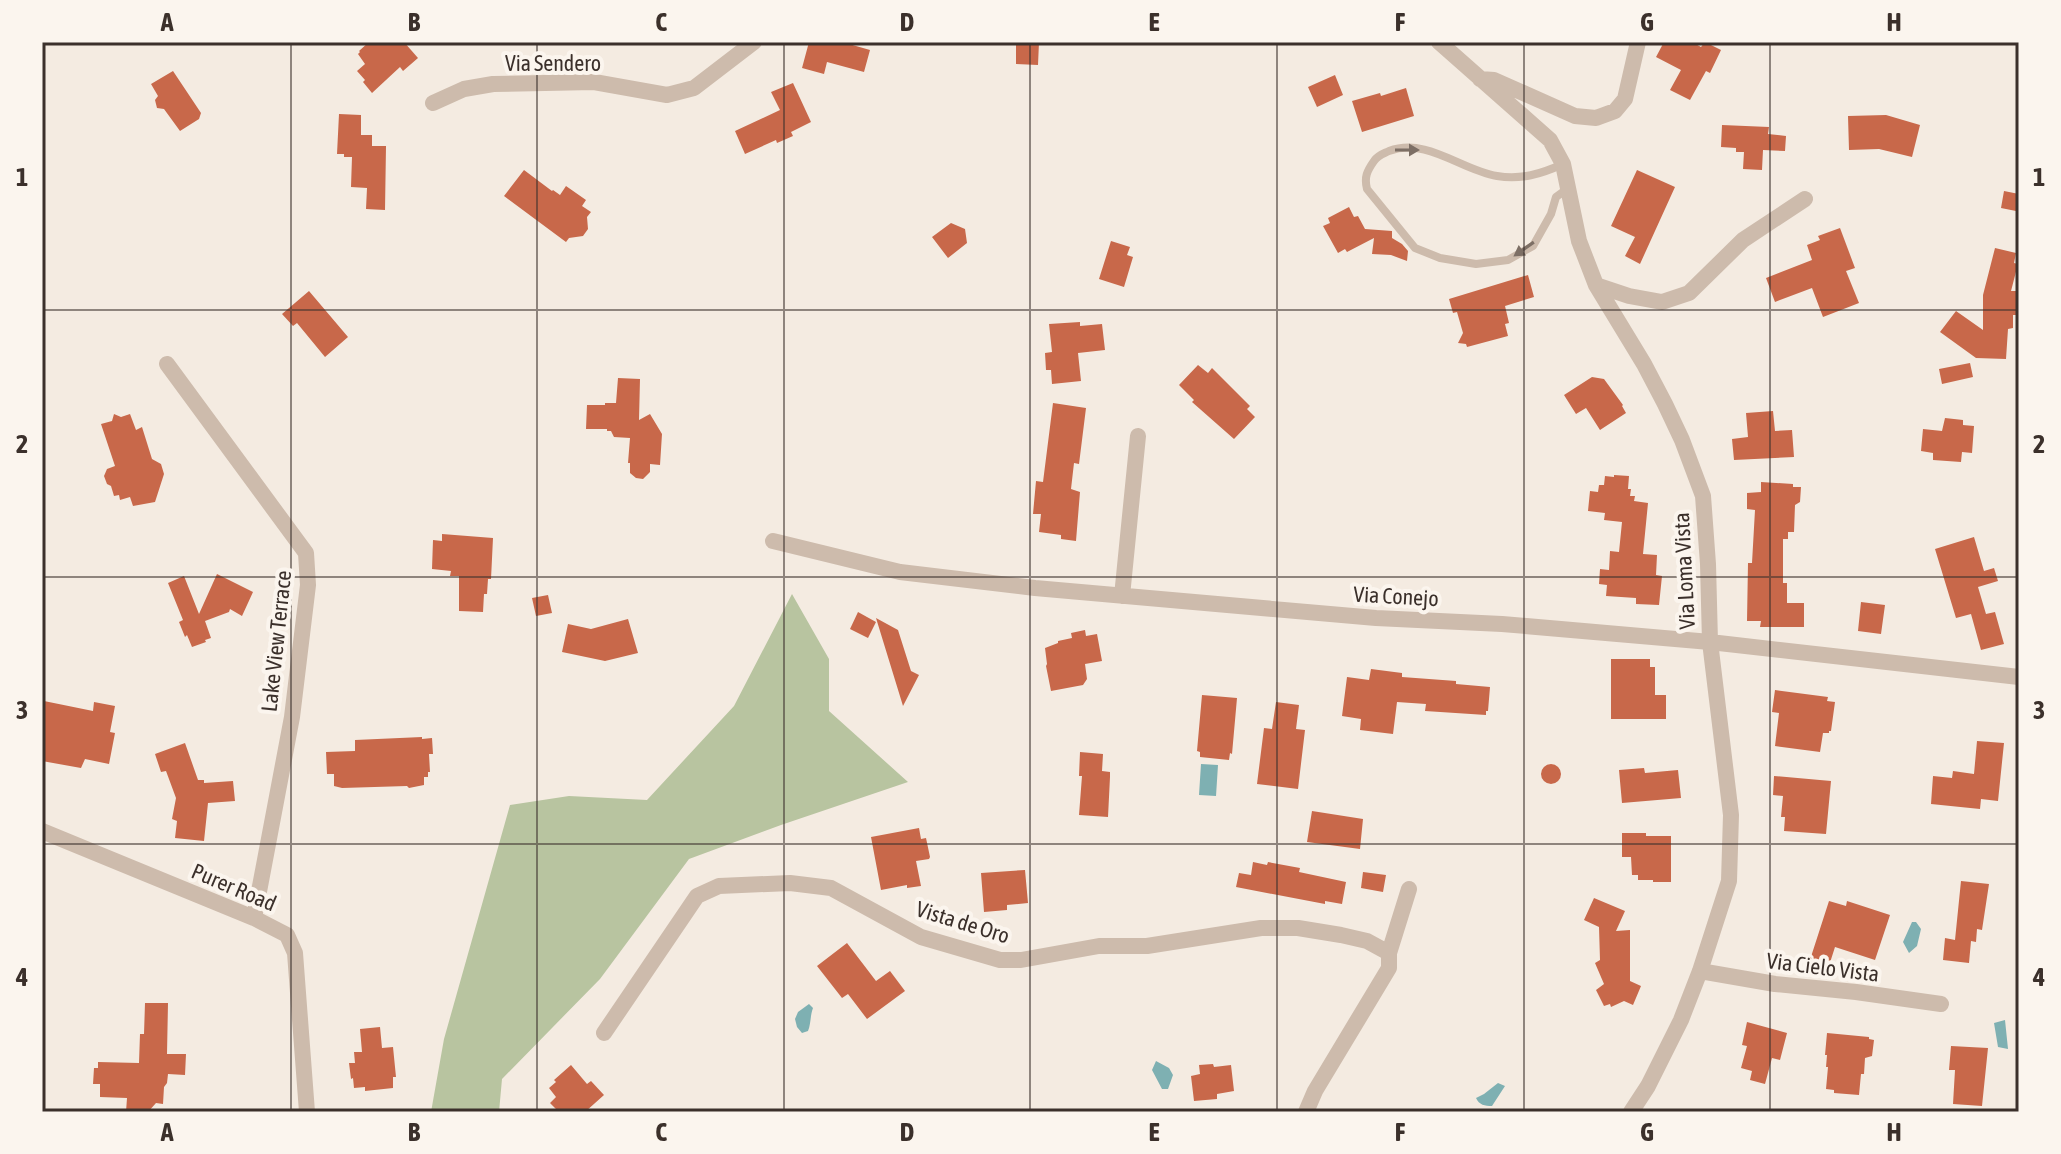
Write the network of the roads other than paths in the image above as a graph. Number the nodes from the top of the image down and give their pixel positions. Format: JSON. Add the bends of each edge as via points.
{"nodes":[{"id":1,"x":754,"y":42,"type":"edge"},
{"id":2,"x":1439,"y":42,"type":"edge"},
{"id":3,"x":1638,"y":42,"type":"edge"},
{"id":4,"x":1478,"y":79,"type":"junction"},
{"id":5,"x":433,"y":103,"type":"dead end"},
{"id":6,"x":1563,"y":164,"type":"junction"},
{"id":7,"x":1568,"y":188,"type":"junction"},
{"id":8,"x":1805,"y":199,"type":"dead end"},
{"id":9,"x":1596,"y":285,"type":"junction"},
{"id":10,"x":167,"y":364,"type":"dead end"},
{"id":11,"x":1138,"y":436,"type":"dead end"},
{"id":12,"x":773,"y":541,"type":"dead end"},
{"id":13,"x":1122,"y":596,"type":"junction"},
{"id":14,"x":1710,"y":642,"type":"junction"},
{"id":15,"x":2019,"y":677,"type":"edge"},
{"id":16,"x":42,"y":831,"type":"edge"},
{"id":17,"x":1409,"y":889,"type":"dead end"},
{"id":18,"x":254,"y":918,"type":"junction"},
{"id":19,"x":1389,"y":953,"type":"junction"},
{"id":20,"x":1700,"y":971,"type":"junction"},
{"id":21,"x":1941,"y":1004,"type":"dead end"},
{"id":22,"x":604,"y":1033,"type":"dead end"},
{"id":23,"x":307,"y":1112,"type":"edge"},
{"id":24,"x":1306,"y":1112,"type":"edge"},
{"id":25,"x":1631,"y":1112,"type":"edge"}],
"edges":[{"from":1,"to":5,"type":"street","name":"Via Sendero","via":[[694,88],[667,95],[594,82],[493,84]]},
{"from":2,"to":4,"type":"street","name":"Via Loma Vista"},
{"from":3,"to":4,"type":"street","via":[[1625,99],[1615,111],[1596,118],[1575,116],[1494,80]]},
{"from":4,"to":6,"type":"street","name":"Via Loma Vista","via":[[1550,140]]},
{"from":6,"to":7,"type":"street","name":"Via Loma Vista"},
{"from":7,"to":6,"type":"lane","one_way":true,"via":[[1556,197],[1533,246],[1508,260],[1476,264],[1415,248],[1365,181],[1377,156],[1394,149],[1433,152],[1480,173],[1511,178],[1539,175]]},
{"from":7,"to":9,"type":"street","name":"Via Loma Vista","via":[[1579,241]]},
{"from":8,"to":9,"type":"street","via":[[1743,240],[1689,293],[1662,302]]},
{"from":9,"to":14,"type":"street","name":"Via Loma Vista","via":[[1665,404],[1703,496]]},
{"from":10,"to":18,"type":"street","name":"Lake View Terrace","via":[[306,553],[308,585],[292,717]]},
{"from":11,"to":13,"type":"street"},
{"from":12,"to":13,"type":"street","name":"Via Conejo","via":[[900,572]]},
{"from":13,"to":14,"type":"street","name":"Via Conejo"},
{"from":14,"to":15,"type":"street","name":"Via Conejo"},
{"from":14,"to":20,"type":"street","name":"Via Loma Vista","via":[[1731,815],[1729,881]]},
{"from":16,"to":18,"type":"street","name":"Purer Road"},
{"from":17,"to":19,"type":"street"},
{"from":18,"to":23,"type":"street","name":"Purer Road","via":[[287,935],[295,953]]},
{"from":19,"to":22,"type":"street","name":"Vista de Oro","via":[[1341,935],[1261,928],[1000,960],[921,937],[831,888],[790,883],[719,886],[697,896]]},
{"from":19,"to":24,"type":"street","via":[[1389,968]]},
{"from":20,"to":21,"type":"street","name":"Via Cielo Vista"},
{"from":20,"to":25,"type":"street","name":"Via Loma Vista","via":[[1675,1033]]}]}
